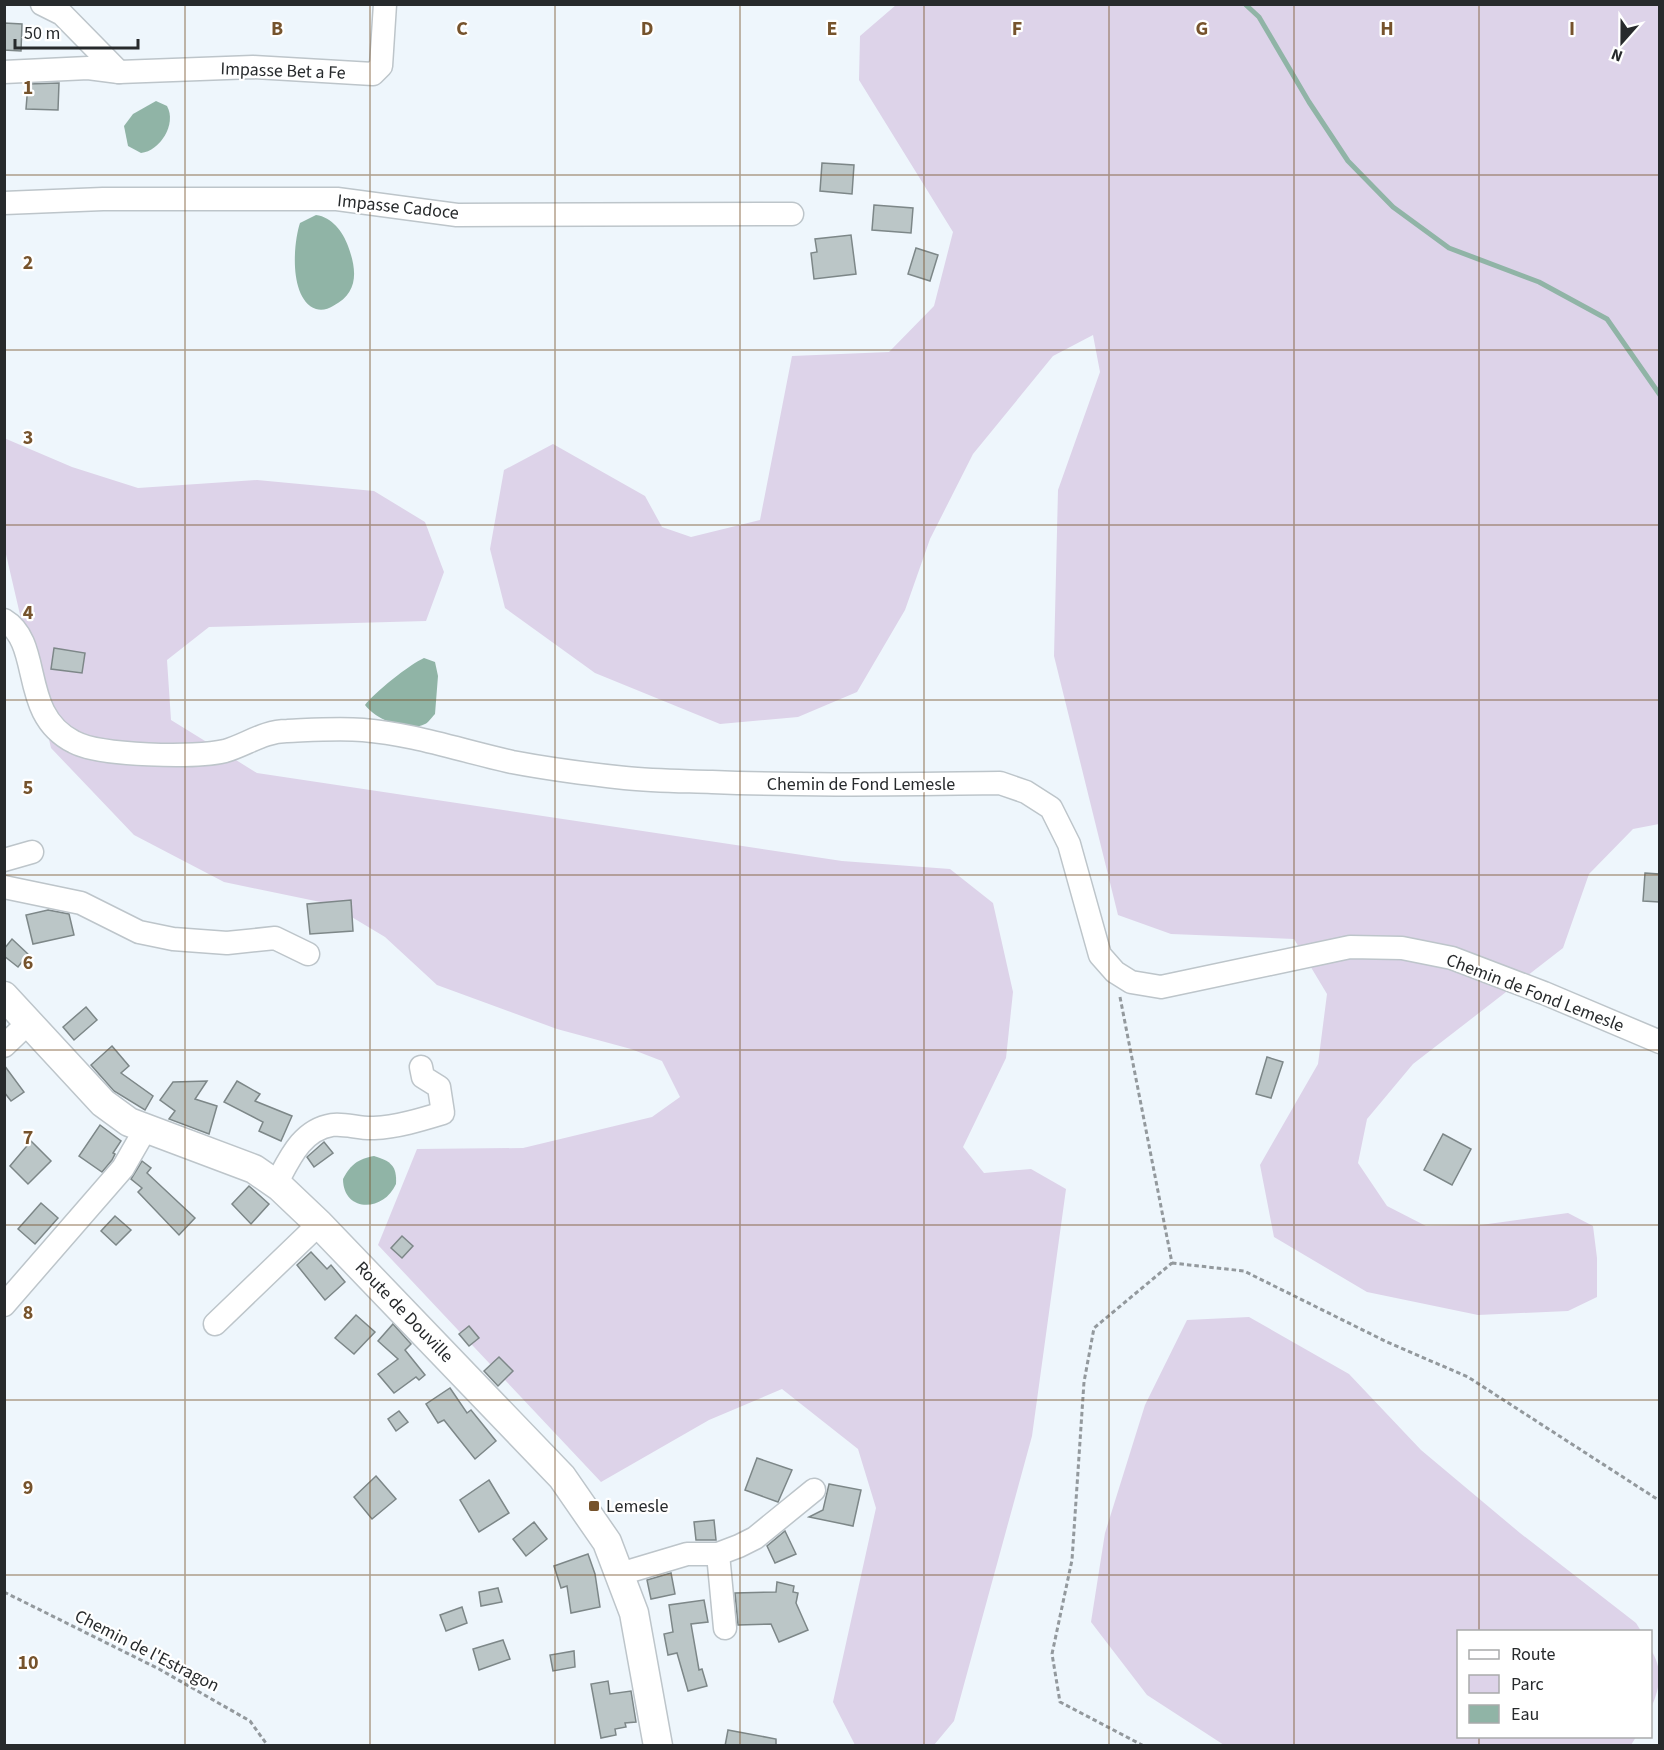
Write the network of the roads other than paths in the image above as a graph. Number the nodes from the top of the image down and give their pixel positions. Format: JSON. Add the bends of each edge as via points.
{"nodes":[{"id":1,"x":42,"y":4,"type":"edge"},
{"id":2,"x":385,"y":4,"type":"edge"},
{"id":3,"x":4,"y":72,"type":"edge"},
{"id":4,"x":119,"y":72,"type":"junction"},
{"id":5,"x":4,"y":203,"type":"edge"},
{"id":6,"x":792,"y":214,"type":"dead end"},
{"id":7,"x":4,"y":620,"type":"edge"},
{"id":8,"x":32,"y":852,"type":"dead end"},
{"id":9,"x":4,"y":860,"type":"edge"},
{"id":10,"x":4,"y":887,"type":"edge"},
{"id":11,"x":308,"y":954,"type":"dead end"},
{"id":12,"x":4,"y":996,"type":"edge"},
{"id":13,"x":28,"y":1023,"type":"junction"},
{"id":14,"x":1659,"y":1042,"type":"edge"},
{"id":15,"x":4,"y":1046,"type":"edge"},
{"id":16,"x":422,"y":1066,"type":"dead end"},
{"id":17,"x":146,"y":1128,"type":"junction"},
{"id":18,"x":276,"y":1184,"type":"junction"},
{"id":19,"x":319,"y":1224,"type":"junction"},
{"id":20,"x":4,"y":1305,"type":"edge"},
{"id":21,"x":215,"y":1324,"type":"dead end"},
{"id":22,"x":814,"y":1490,"type":"dead end"},
{"id":23,"x":718,"y":1554,"type":"junction"},
{"id":24,"x":620,"y":1574,"type":"junction"},
{"id":25,"x":725,"y":1628,"type":"dead end"},
{"id":26,"x":658,"y":1746,"type":"edge"}],
"edges":[{"from":1,"to":4,"type":"street","via":[[62,14]]},
{"from":2,"to":4,"type":"street","name":"Impasse Bet a Fe","via":[[381,66],[373,74],[253,67]]},
{"from":3,"to":4,"type":"street","name":"Impasse Bet a Fe","via":[[88,68]]},
{"from":5,"to":6,"type":"street","name":"Impasse Cadoce","via":[[337,199],[457,214]]},
{"from":7,"to":14,"type":"street","name":"Chemin de Fond Lemesle","via":[[16,629],[23,645],[35,694],[47,721],[67,738],[93,749],[181,757],[225,751],[282,731],[362,730],[404,735],[514,762],[627,778],[775,785],[1000,783],[1026,792],[1051,808],[1069,844],[1100,955],[1131,982],[1161,987],[1350,947],[1402,948],[1452,958]]},
{"from":8,"to":9,"type":"street"},
{"from":10,"to":11,"type":"street","via":[[81,903],[139,932],[227,943],[274,938]]},
{"from":12,"to":13,"type":"main road","name":"Route de Douville"},
{"from":13,"to":15,"type":"street"},
{"from":13,"to":17,"type":"main road","name":"Route de Douville","via":[[103,1102],[129,1122]]},
{"from":16,"to":18,"type":"street","via":[[423,1077],[439,1087],[443,1113],[409,1123],[373,1128],[332,1125],[315,1131],[297,1145]]},
{"from":17,"to":18,"type":"main road","name":"Route de Douville","via":[[254,1169]]},
{"from":17,"to":20,"type":"street","via":[[123,1168]]},
{"from":18,"to":19,"type":"main road","name":"Route de Douville"},
{"from":19,"to":21,"type":"street"},
{"from":19,"to":24,"type":"main road","name":"Route de Douville","via":[[562,1477],[607,1542]]},
{"from":22,"to":23,"type":"street","via":[[755,1538]]},
{"from":23,"to":24,"type":"street","via":[[687,1554]]},
{"from":23,"to":25,"type":"street"},
{"from":24,"to":26,"type":"main road","name":"Route de Douville","via":[[634,1613]]}]}
